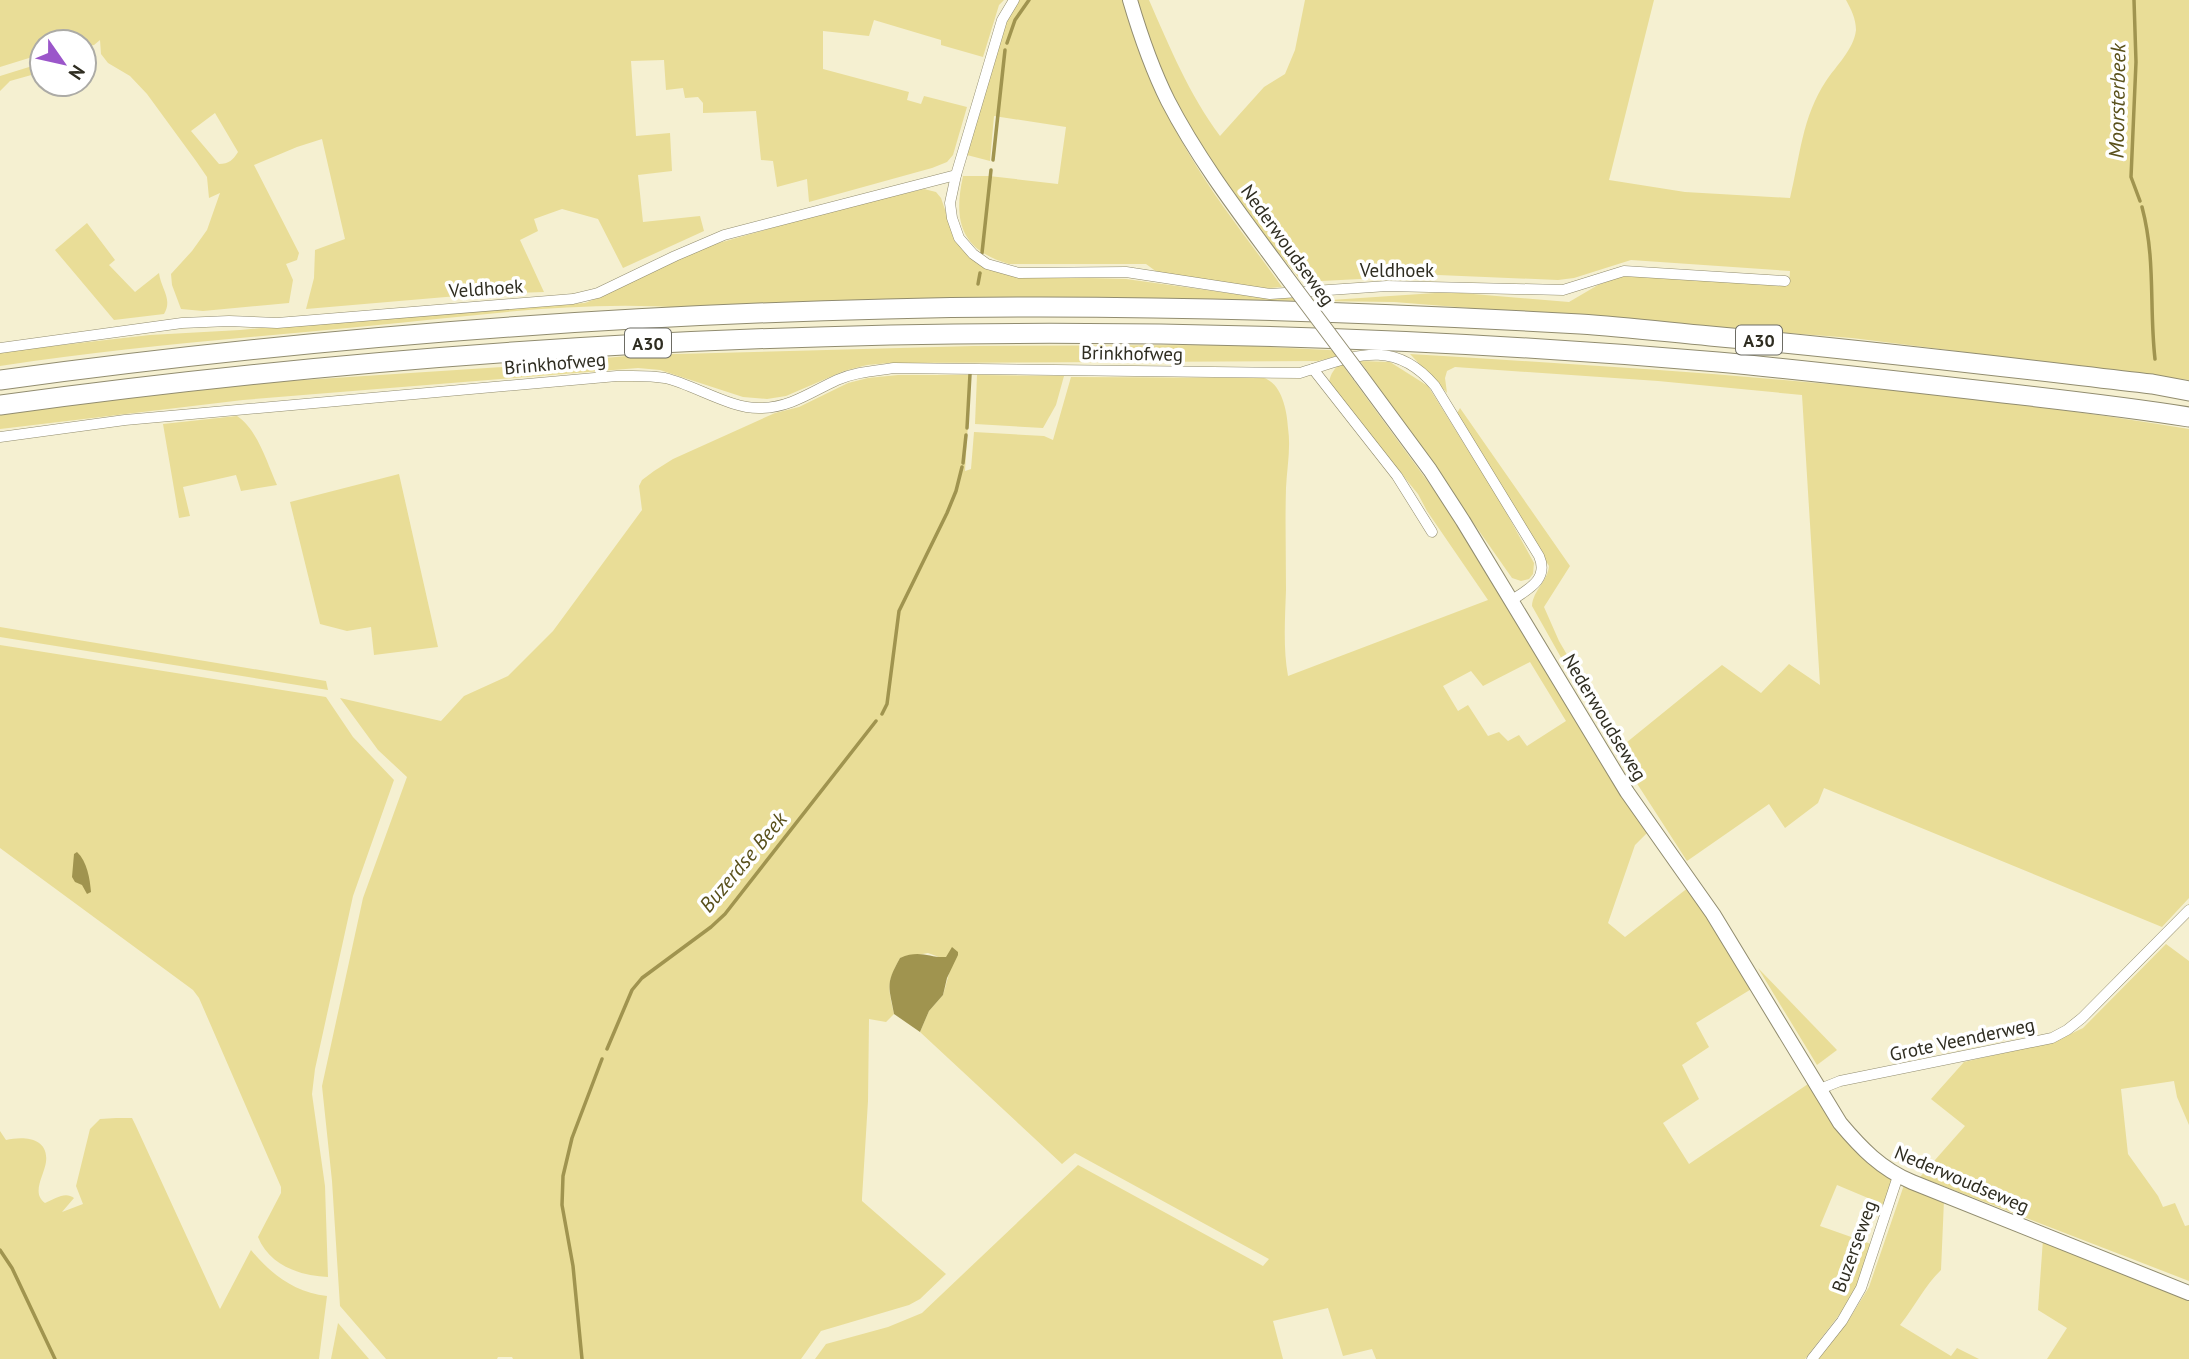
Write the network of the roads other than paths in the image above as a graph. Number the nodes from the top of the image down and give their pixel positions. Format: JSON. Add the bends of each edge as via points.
{"nodes":[{"id":1,"x":1014,"y":0,"type":"edge"},
{"id":2,"x":1130,"y":0,"type":"edge"},
{"id":3,"x":956,"y":174,"type":"junction"},
{"id":4,"x":1785,"y":281,"type":"dead end"},
{"id":5,"x":0,"y":348,"type":"edge"},
{"id":6,"x":1313,"y":369,"type":"junction"},
{"id":7,"x":0,"y":380,"type":"edge"},
{"id":8,"x":2189,"y":391,"type":"edge"},
{"id":9,"x":0,"y":405,"type":"edge"},
{"id":10,"x":2189,"y":417,"type":"edge"},
{"id":11,"x":0,"y":438,"type":"edge"},
{"id":12,"x":1432,"y":532,"type":"dead end"},
{"id":13,"x":1512,"y":600,"type":"junction"},
{"id":14,"x":2189,"y":910,"type":"edge"},
{"id":15,"x":1820,"y":1089,"type":"junction"},
{"id":16,"x":1898,"y":1176,"type":"junction"},
{"id":17,"x":2189,"y":1293,"type":"edge"},
{"id":18,"x":1812,"y":1359,"type":"edge"}],
"edges":[{"from":1,"to":3,"type":"street","name":"Veldhoek","via":[[1002,20]]},
{"from":2,"to":13,"type":"street","name":"Nederwoudseweg","bridge":true,"via":[[1168,99],[1212,175],[1430,470]]},
{"from":3,"to":4,"type":"street","name":"Veldhoek","via":[[950,203],[959,238],[987,264],[1018,273],[1126,272],[1270,294],[1387,286],[1563,290],[1624,271]]},
{"from":3,"to":5,"type":"street","name":"Veldhoek","via":[[724,235],[598,293],[573,299],[277,323],[182,323]]},
{"from":6,"to":11,"type":"street","name":"Brinkhofweg","via":[[1300,373],[894,369],[863,372],[804,398],[759,409],[665,378],[617,376],[125,420]]},
{"from":6,"to":12,"type":"street","via":[[1398,476]]},
{"from":6,"to":13,"type":"street","name":"Brinkhofweg","via":[[1355,355],[1378,354],[1398,359],[1427,377],[1542,563],[1539,579]]},
{"from":7,"to":8,"type":"highway","number":"A30","via":[[326,342],[652,318],[888,309],[1122,309],[1328,312],[1587,325],[1828,347]]},
{"from":9,"to":10,"type":"highway","number":"A30","via":[[332,366],[608,345],[1118,333],[1583,351],[1824,372]]},
{"from":13,"to":15,"type":"street","name":"Nederwoudseweg","via":[[1627,792],[1713,914]]},
{"from":14,"to":15,"type":"street","name":"Grote Veenderweg","via":[[2082,1018],[2052,1038],[1840,1081]]},
{"from":15,"to":16,"type":"street","name":"Nederwoudseweg","via":[[1859,1146]]},
{"from":16,"to":17,"type":"street","name":"Nederwoudseweg"},
{"from":16,"to":18,"type":"street","name":"Buzerseweg","via":[[1861,1287]]}]}
